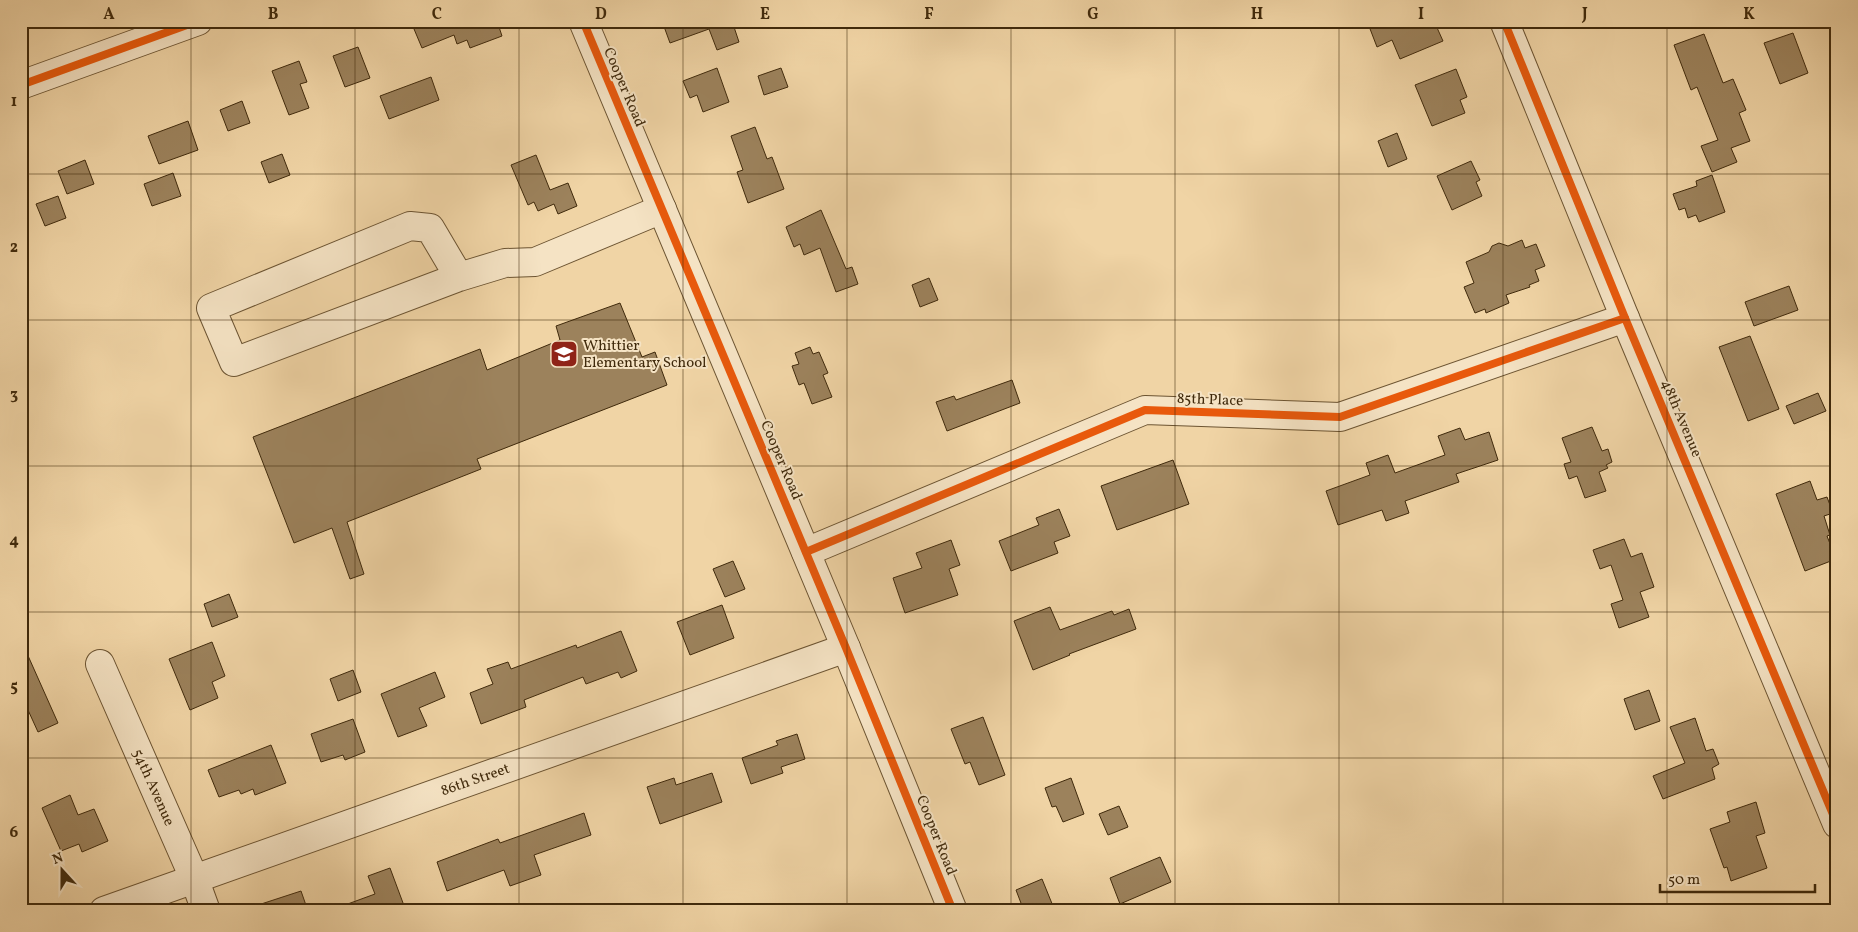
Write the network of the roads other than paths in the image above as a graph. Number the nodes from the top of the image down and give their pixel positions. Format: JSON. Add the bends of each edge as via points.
{"nodes":[{"id":1,"x":198,"y":21,"type":"edge"},
{"id":2,"x":583,"y":21,"type":"edge"},
{"id":3,"x":1504,"y":21,"type":"edge"},
{"id":4,"x":21,"y":86,"type":"edge"},
{"id":5,"x":662,"y":209,"type":"junction"},
{"id":6,"x":458,"y":278,"type":"junction"},
{"id":7,"x":1625,"y":318,"type":"junction"},
{"id":8,"x":806,"y":552,"type":"junction"},
{"id":9,"x":846,"y":648,"type":"junction"},
{"id":10,"x":100,"y":664,"type":"dead end"},
{"id":11,"x":1837,"y":824,"type":"edge"},
{"id":12,"x":194,"y":878,"type":"junction"},
{"id":13,"x":104,"y":911,"type":"edge"},
{"id":14,"x":206,"y":911,"type":"edge"},
{"id":15,"x":953,"y":911,"type":"edge"}],
"edges":[{"from":1,"to":4,"type":"street"},
{"from":2,"to":5,"type":"street","name":"Cooper Road"},
{"from":3,"to":7,"type":"street","name":"48th Avenue"},
{"from":5,"to":6,"type":"street","via":[[535,262],[505,263]]},
{"from":5,"to":8,"type":"street","name":"Cooper Road"},
{"from":6,"to":6,"type":"street","via":[[430,228],[410,226],[211,308],[234,362]]},
{"from":7,"to":8,"type":"street","name":"85th Place","via":[[1340,417],[1146,410]]},
{"from":7,"to":11,"type":"street","name":"48th Avenue"},
{"from":8,"to":9,"type":"street","name":"Cooper Road"},
{"from":9,"to":12,"type":"street","name":"86th Street"},
{"from":9,"to":15,"type":"street","name":"Cooper Road"},
{"from":10,"to":12,"type":"street","name":"54th Avenue"},
{"from":12,"to":13,"type":"street","name":"86th Street"},
{"from":12,"to":14,"type":"street","name":"54th Avenue"}]}
